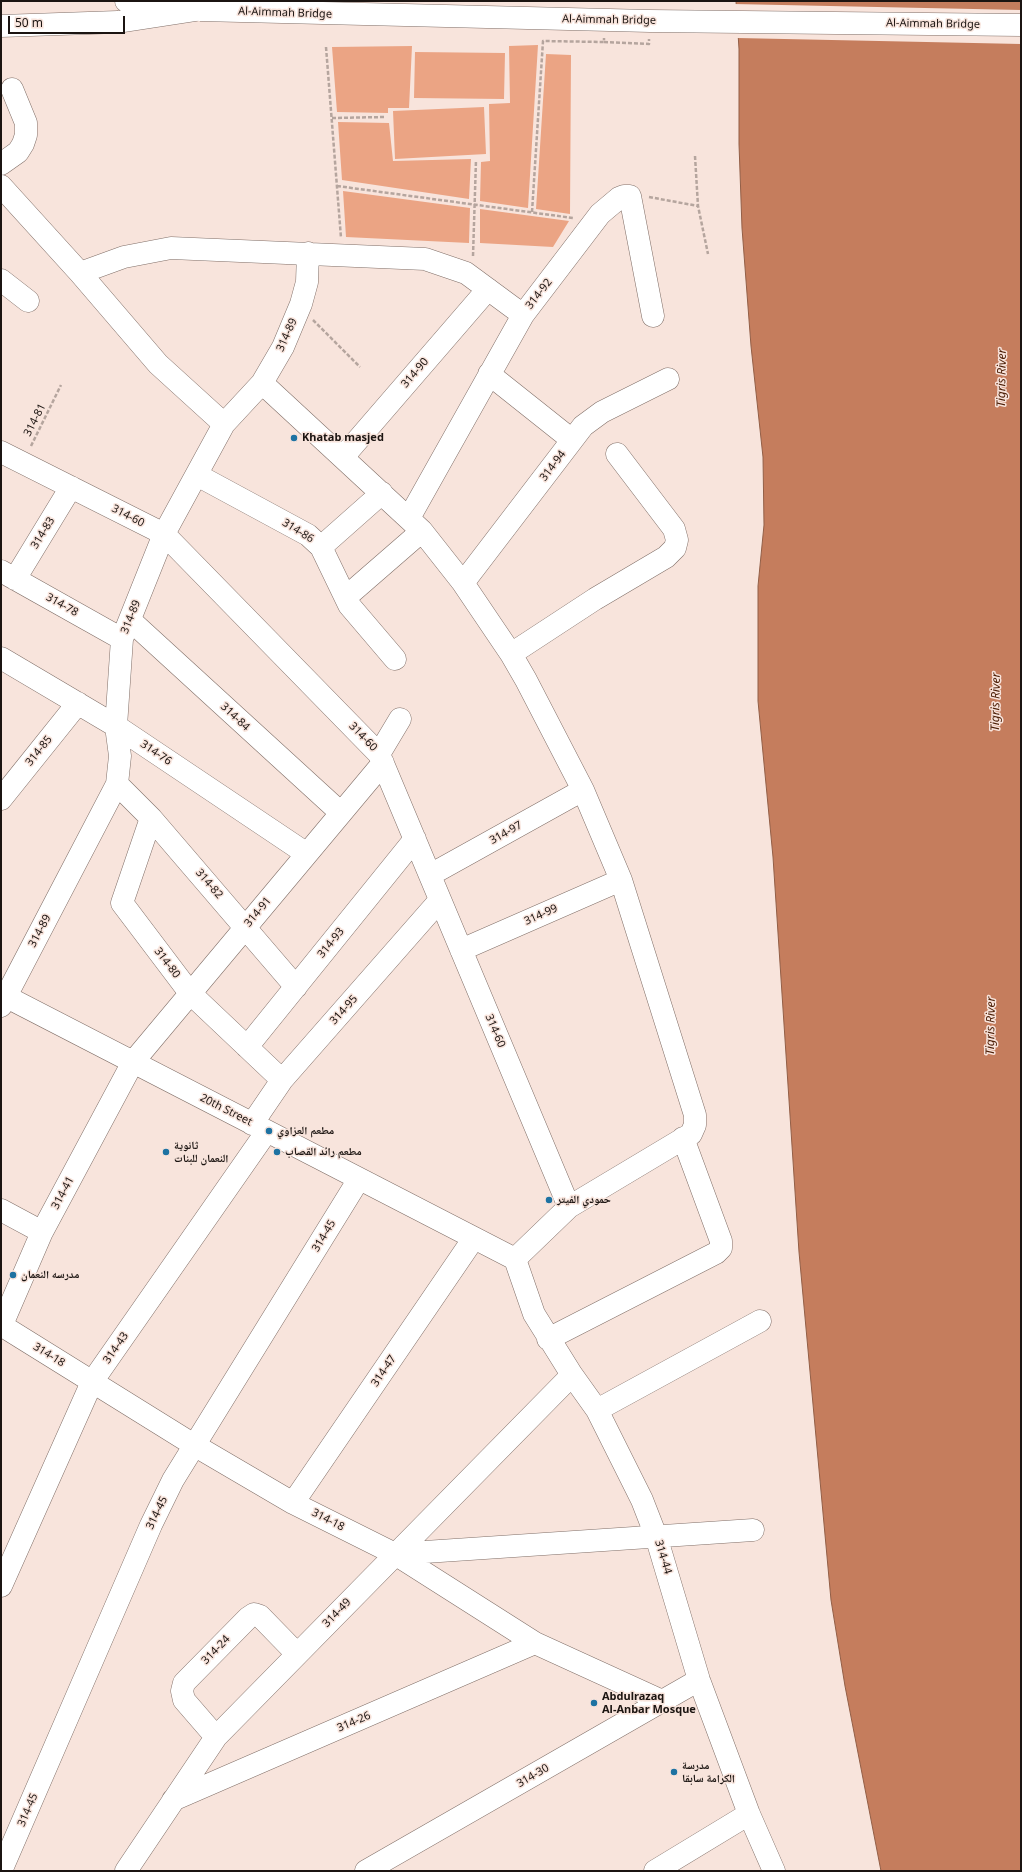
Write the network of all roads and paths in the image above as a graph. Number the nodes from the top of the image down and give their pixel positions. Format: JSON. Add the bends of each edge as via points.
{"nodes":[{"id":1,"x":126,"y":1,"type":"edge"},
{"id":2,"x":198,"y":10,"type":"junction"},
{"id":3,"x":1021,"y":25,"type":"edge"},
{"id":4,"x":5,"y":27,"type":"edge"},
{"id":5,"x":604,"y":36,"type":"dead end"},
{"id":6,"x":604,"y":42,"type":"junction"},
{"id":7,"x":649,"y":44,"type":"dead end"},
{"id":8,"x":326,"y":47,"type":"dead end"},
{"id":9,"x":12,"y":89,"type":"dead end"},
{"id":10,"x":385,"y":116,"type":"dead end"},
{"id":11,"x":332,"y":118,"type":"junction"},
{"id":12,"x":695,"y":156,"type":"dead end"},
{"id":13,"x":476,"y":160,"type":"dead end"},
{"id":14,"x":1,"y":164,"type":"edge"},
{"id":15,"x":1,"y":186,"type":"edge"},
{"id":16,"x":337,"y":186,"type":"junction"},
{"id":17,"x":630,"y":196,"type":"junction"},
{"id":18,"x":475,"y":204,"type":"junction"},
{"id":19,"x":698,"y":206,"type":"junction"},
{"id":20,"x":532,"y":212,"type":"junction"},
{"id":21,"x":591,"y":226,"type":"junction"},
{"id":22,"x":308,"y":254,"type":"junction"},
{"id":23,"x":708,"y":254,"type":"dead end"},
{"id":24,"x":342,"y":255,"type":"junction"},
{"id":25,"x":80,"y":273,"type":"junction"},
{"id":26,"x":466,"y":273,"type":"junction"},
{"id":27,"x":1,"y":280,"type":"edge"},
{"id":28,"x":488,"y":289,"type":"junction"},
{"id":29,"x":28,"y":301,"type":"dead end"},
{"id":30,"x":300,"y":307,"type":"junction"},
{"id":31,"x":523,"y":315,"type":"junction"},
{"id":32,"x":653,"y":316,"type":"dead end"},
{"id":33,"x":360,"y":367,"type":"dead end"},
{"id":34,"x":489,"y":374,"type":"junction"},
{"id":35,"x":668,"y":379,"type":"dead end"},
{"id":36,"x":262,"y":383,"type":"junction"},
{"id":37,"x":62,"y":385,"type":"dead end"},
{"id":38,"x":224,"y":424,"type":"junction"},
{"id":39,"x":572,"y":440,"type":"junction"},
{"id":40,"x":1,"y":452,"type":"edge"},
{"id":41,"x":617,"y":454,"type":"dead end"},
{"id":42,"x":343,"y":457,"type":"junction"},
{"id":43,"x":22,"y":463,"type":"junction"},
{"id":44,"x":197,"y":474,"type":"junction"},
{"id":45,"x":71,"y":487,"type":"junction"},
{"id":46,"x":382,"y":493,"type":"junction"},
{"id":47,"x":416,"y":525,"type":"junction"},
{"id":48,"x":164,"y":534,"type":"junction"},
{"id":49,"x":321,"y":547,"type":"junction"},
{"id":50,"x":8,"y":575,"type":"edge"},
{"id":51,"x":463,"y":583,"type":"junction"},
{"id":52,"x":346,"y":597,"type":"junction"},
{"id":53,"x":126,"y":630,"type":"junction"},
{"id":54,"x":510,"y":654,"type":"junction"},
{"id":55,"x":1,"y":658,"type":"edge"},
{"id":56,"x":395,"y":659,"type":"dead end"},
{"id":57,"x":78,"y":703,"type":"junction"},
{"id":58,"x":400,"y":720,"type":"dead end"},
{"id":59,"x":116,"y":726,"type":"junction"},
{"id":60,"x":381,"y":759,"type":"junction"},
{"id":61,"x":118,"y":784,"type":"junction"},
{"id":62,"x":583,"y":790,"type":"junction"},
{"id":63,"x":1,"y":799,"type":"edge"},
{"id":64,"x":341,"y":813,"type":"junction"},
{"id":65,"x":151,"y":818,"type":"junction"},
{"id":66,"x":414,"y":838,"type":"junction"},
{"id":67,"x":307,"y":854,"type":"junction"},
{"id":68,"x":430,"y":875,"type":"junction"},
{"id":69,"x":621,"y":880,"type":"junction"},
{"id":70,"x":440,"y":900,"type":"junction"},
{"id":71,"x":246,"y":926,"type":"junction"},
{"id":72,"x":461,"y":950,"type":"junction"},
{"id":73,"x":296,"y":987,"type":"junction"},
{"id":74,"x":190,"y":993,"type":"junction"},
{"id":75,"x":3,"y":999,"type":"edge"},
{"id":76,"x":247,"y":1047,"type":"junction"},
{"id":77,"x":132,"y":1062,"type":"junction"},
{"id":78,"x":282,"y":1080,"type":"junction"},
{"id":79,"x":259,"y":1127,"type":"junction"},
{"id":80,"x":683,"y":1138,"type":"junction"},
{"id":81,"x":359,"y":1179,"type":"junction"},
{"id":82,"x":569,"y":1207,"type":"junction"},
{"id":83,"x":1,"y":1210,"type":"edge"},
{"id":84,"x":42,"y":1232,"type":"junction"},
{"id":85,"x":474,"y":1238,"type":"junction"},
{"id":86,"x":515,"y":1260,"type":"junction"},
{"id":87,"x":760,"y":1321,"type":"dead end"},
{"id":88,"x":1,"y":1326,"type":"edge"},
{"id":89,"x":548,"y":1339,"type":"junction"},
{"id":90,"x":572,"y":1375,"type":"junction"},
{"id":91,"x":92,"y":1382,"type":"junction"},
{"id":92,"x":597,"y":1410,"type":"junction"},
{"id":93,"x":194,"y":1445,"type":"junction"},
{"id":94,"x":294,"y":1503,"type":"junction"},
{"id":95,"x":753,"y":1530,"type":"dead end"},
{"id":96,"x":656,"y":1536,"type":"junction"},
{"id":97,"x":395,"y":1554,"type":"junction"},
{"id":98,"x":1,"y":1586,"type":"edge"},
{"id":99,"x":535,"y":1643,"type":"junction"},
{"id":100,"x":297,"y":1654,"type":"junction"},
{"id":101,"x":699,"y":1680,"type":"junction"},
{"id":102,"x":662,"y":1702,"type":"junction"},
{"id":103,"x":216,"y":1737,"type":"junction"},
{"id":104,"x":173,"y":1800,"type":"junction"},
{"id":105,"x":749,"y":1814,"type":"junction"},
{"id":106,"x":1,"y":1871,"type":"edge"},
{"id":107,"x":126,"y":1871,"type":"edge"},
{"id":108,"x":366,"y":1871,"type":"edge"},
{"id":109,"x":655,"y":1871,"type":"edge"},
{"id":110,"x":774,"y":1871,"type":"edge"}],
"edges":[{"from":1,"to":2,"type":"street"},
{"from":2,"to":3,"type":"street","name":"Al-Aimmah Bridge","bridge":true,"via":[[642,21]]},
{"from":2,"to":4,"type":"street","via":[[118,22]]},
{"from":5,"to":6,"type":"path"},
{"from":6,"to":7,"type":"path"},
{"from":6,"to":20,"type":"path","via":[[543,40]]},
{"from":8,"to":11,"type":"path"},
{"from":9,"to":14,"type":"street","via":[[26,123],[26,135],[18,152]]},
{"from":10,"to":11,"type":"path"},
{"from":11,"to":16,"type":"path"},
{"from":12,"to":19,"type":"path"},
{"from":13,"to":18,"type":"path"},
{"from":15,"to":25,"type":"street"},
{"from":16,"to":18,"type":"path"},
{"from":16,"to":24,"type":"path"},
{"from":17,"to":19,"type":"path","via":[[639,195]]},
{"from":17,"to":21,"type":"street","name":"314-92","via":[[619,198],[600,214]]},
{"from":17,"to":32,"type":"street"},
{"from":18,"to":20,"type":"path"},
{"from":18,"to":26,"type":"path","via":[[474,255]]},
{"from":19,"to":23,"type":"path"},
{"from":20,"to":21,"type":"path","via":[[583,219]]},
{"from":21,"to":31,"type":"street","name":"314-92"},
{"from":22,"to":24,"type":"street"},
{"from":22,"to":25,"type":"street","via":[[171,248],[124,257]]},
{"from":22,"to":30,"type":"street","name":"314-89","via":[[307,282]]},
{"from":24,"to":26,"type":"street","via":[[425,259]]},
{"from":25,"to":38,"type":"street","via":[[158,364]]},
{"from":26,"to":28,"type":"street"},
{"from":27,"to":29,"type":"street"},
{"from":28,"to":31,"type":"street"},
{"from":28,"to":42,"type":"street","name":"314-90"},
{"from":30,"to":33,"type":"path"},
{"from":30,"to":36,"type":"street","name":"314-89","via":[[283,347]]},
{"from":31,"to":34,"type":"street","name":"314-92"},
{"from":34,"to":39,"type":"street"},
{"from":34,"to":47,"type":"street","name":"314-92"},
{"from":35,"to":39,"type":"street","name":"314-94","via":[[591,419]]},
{"from":36,"to":38,"type":"street","name":"314-89"},
{"from":36,"to":42,"type":"street"},
{"from":37,"to":43,"type":"path","name":"314-81"},
{"from":38,"to":44,"type":"street","name":"314-89"},
{"from":39,"to":51,"type":"street","name":"314-94"},
{"from":40,"to":43,"type":"street","name":"314-60"},
{"from":41,"to":54,"type":"street","via":[[674,529],[677,540],[675,548],[666,558],[595,599]]},
{"from":42,"to":46,"type":"street"},
{"from":43,"to":45,"type":"street","name":"314-60"},
{"from":44,"to":48,"type":"street","name":"314-89"},
{"from":44,"to":49,"type":"street","name":"314-86","via":[[308,535]]},
{"from":45,"to":48,"type":"street","name":"314-60"},
{"from":45,"to":50,"type":"street","name":"314-83"},
{"from":46,"to":47,"type":"street"},
{"from":46,"to":49,"type":"street"},
{"from":47,"to":51,"type":"street"},
{"from":47,"to":52,"type":"street","name":"314-92"},
{"from":48,"to":53,"type":"street","name":"314-89"},
{"from":48,"to":60,"type":"street","name":"314-60"},
{"from":49,"to":52,"type":"street","name":"314-86"},
{"from":50,"to":53,"type":"street","name":"314-78"},
{"from":51,"to":54,"type":"street"},
{"from":52,"to":56,"type":"street","name":"314-86","via":[[349,606]]},
{"from":53,"to":59,"type":"street","name":"314-89"},
{"from":53,"to":64,"type":"street","name":"314-84"},
{"from":54,"to":62,"type":"street"},
{"from":55,"to":57,"type":"street","name":"314-76"},
{"from":57,"to":59,"type":"street","name":"314-76"},
{"from":57,"to":63,"type":"street","name":"314-85"},
{"from":58,"to":60,"type":"street","name":"314-91"},
{"from":59,"to":61,"type":"street","name":"314-89","via":[[120,756]]},
{"from":59,"to":67,"type":"street","name":"314-76"},
{"from":60,"to":64,"type":"street","name":"314-91"},
{"from":60,"to":66,"type":"street","name":"314-60"},
{"from":61,"to":65,"type":"street","name":"314-82"},
{"from":61,"to":75,"type":"street","name":"314-89"},
{"from":62,"to":68,"type":"street","name":"314-97"},
{"from":62,"to":69,"type":"street"},
{"from":64,"to":67,"type":"street","name":"314-91"},
{"from":65,"to":71,"type":"street","name":"314-82"},
{"from":65,"to":74,"type":"street","name":"314-80","via":[[122,903]]},
{"from":66,"to":68,"type":"street","name":"314-60"},
{"from":66,"to":73,"type":"street","name":"314-93"},
{"from":67,"to":71,"type":"street","name":"314-91"},
{"from":68,"to":70,"type":"street","name":"314-60"},
{"from":69,"to":72,"type":"street","name":"314-99"},
{"from":69,"to":80,"type":"street","via":[[695,1115],[695,1125],[691,1134]]},
{"from":70,"to":72,"type":"street","name":"314-60"},
{"from":70,"to":78,"type":"street","name":"314-95"},
{"from":71,"to":73,"type":"street","name":"314-82"},
{"from":71,"to":74,"type":"street","name":"314-91"},
{"from":72,"to":82,"type":"street","name":"314-60"},
{"from":73,"to":76,"type":"street","name":"314-93"},
{"from":74,"to":76,"type":"street","name":"314-80"},
{"from":74,"to":77,"type":"street","name":"314-91"},
{"from":75,"to":77,"type":"street","name":"20th Street"},
{"from":76,"to":78,"type":"street","name":"314-80"},
{"from":77,"to":79,"type":"street","name":"20th Street"},
{"from":77,"to":84,"type":"street","name":"314-41"},
{"from":78,"to":79,"type":"street","name":"314-95"},
{"from":79,"to":81,"type":"street","name":"20th Street"},
{"from":79,"to":91,"type":"street","name":"314-43"},
{"from":80,"to":82,"type":"street"},
{"from":80,"to":89,"type":"street","via":[[721,1241],[721,1248],[716,1253]]},
{"from":81,"to":85,"type":"street","name":"20th Street"},
{"from":81,"to":93,"type":"street","name":"314-45"},
{"from":82,"to":86,"type":"street"},
{"from":83,"to":84,"type":"street"},
{"from":84,"to":88,"type":"street","name":"314-41"},
{"from":85,"to":86,"type":"street","name":"20th Street"},
{"from":85,"to":94,"type":"street","name":"314-47"},
{"from":86,"to":89,"type":"street","name":"314-44","via":[[534,1314]]},
{"from":87,"to":92,"type":"street"},
{"from":88,"to":91,"type":"street","name":"314-18"},
{"from":89,"to":90,"type":"street","name":"314-44"},
{"from":90,"to":92,"type":"street","name":"314-44"},
{"from":90,"to":97,"type":"street","name":"314-49"},
{"from":91,"to":93,"type":"street","name":"314-18"},
{"from":91,"to":98,"type":"street","name":"314-43"},
{"from":92,"to":96,"type":"street","name":"314-44","via":[[642,1500]]},
{"from":93,"to":94,"type":"street","name":"314-18"},
{"from":93,"to":106,"type":"street","name":"314-45","via":[[151,1525]]},
{"from":94,"to":97,"type":"street","name":"314-18"},
{"from":95,"to":96,"type":"street"},
{"from":96,"to":97,"type":"street"},
{"from":96,"to":101,"type":"street","name":"314-44"},
{"from":97,"to":99,"type":"street","name":"314-18"},
{"from":97,"to":100,"type":"street","name":"314-49"},
{"from":99,"to":102,"type":"street","name":"314-18"},
{"from":99,"to":104,"type":"street","name":"314-26"},
{"from":100,"to":103,"type":"street","name":"314-49"},
{"from":100,"to":103,"type":"street","name":"314-24","via":[[260,1616],[254,1614],[242,1623],[184,1683],[182,1691],[184,1700]]},
{"from":101,"to":102,"type":"street","name":"314-30"},
{"from":101,"to":105,"type":"street","name":"314-44"},
{"from":102,"to":108,"type":"street","name":"314-30"},
{"from":103,"to":104,"type":"street","name":"314-49"},
{"from":104,"to":107,"type":"street","name":"314-49"},
{"from":105,"to":109,"type":"street"},
{"from":105,"to":110,"type":"street","name":"314-44"}]}
